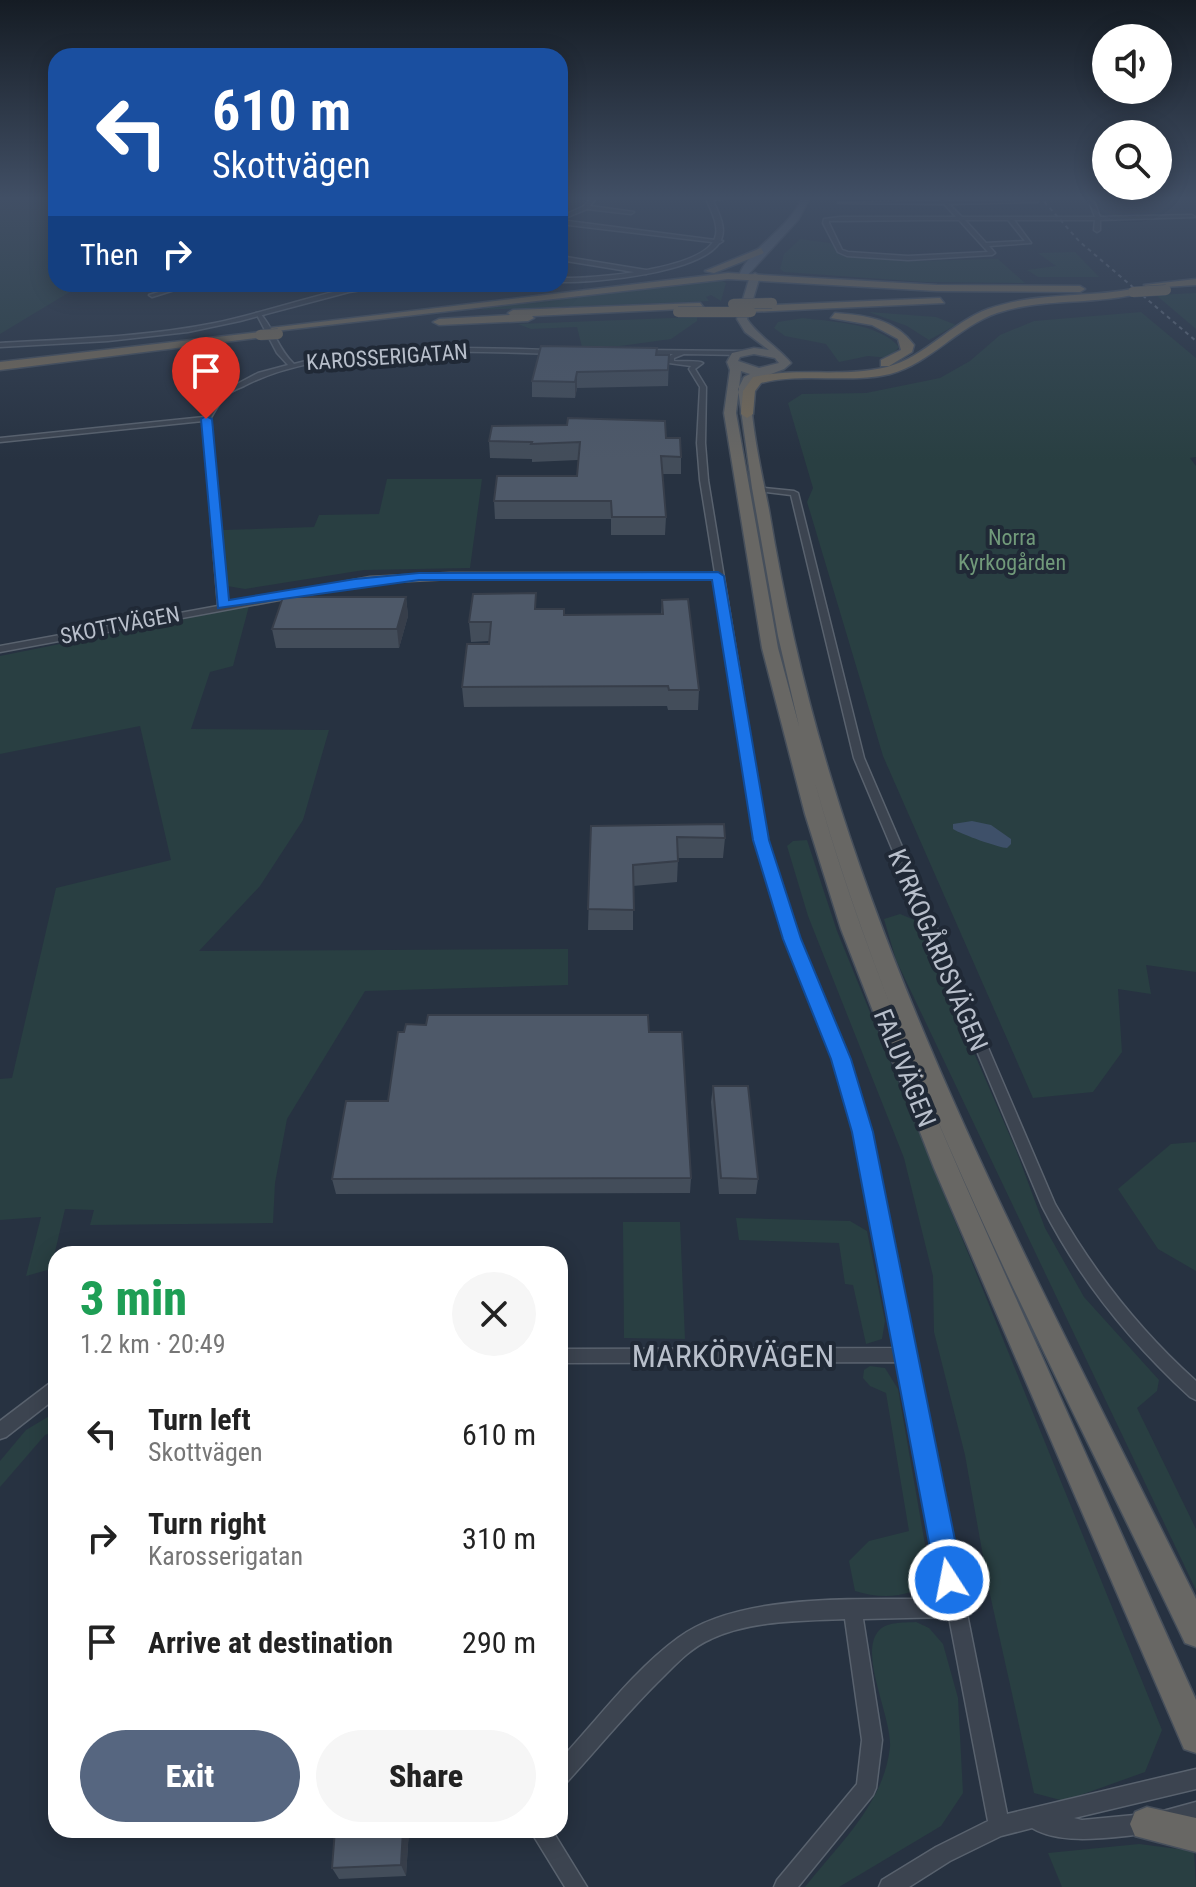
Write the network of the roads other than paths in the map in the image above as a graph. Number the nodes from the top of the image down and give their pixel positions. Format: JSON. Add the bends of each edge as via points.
{"nodes":[{"id":1,"x":653,"y":284,"type":"edge"},
{"id":2,"x":741,"y":284,"type":"edge"},
{"id":3,"x":751,"y":284,"type":"edge"},
{"id":4,"x":907,"y":284,"type":"edge"},
{"id":5,"x":1182,"y":284,"type":"edge"},
{"id":6,"x":1162,"y":287,"type":"junction"},
{"id":7,"x":1196,"y":288,"type":"edge"},
{"id":8,"x":1130,"y":289,"type":"junction"},
{"id":9,"x":163,"y":292,"type":"edge"},
{"id":10,"x":335,"y":292,"type":"edge"},
{"id":11,"x":1044,"y":293,"type":"junction"},
{"id":12,"x":152,"y":295,"type":"dead end"},
{"id":13,"x":740,"y":307,"type":"junction"},
{"id":14,"x":678,"y":312,"type":"junction"},
{"id":15,"x":258,"y":314,"type":"junction"},
{"id":16,"x":277,"y":331,"type":"junction"},
{"id":17,"x":259,"y":333,"type":"junction"},
{"id":18,"x":0,"y":345,"type":"edge"},
{"id":19,"x":570,"y":352,"type":"edge"},
{"id":20,"x":684,"y":354,"type":"junction"},
{"id":21,"x":738,"y":358,"type":"junction"},
{"id":22,"x":0,"y":359,"type":"edge"},
{"id":23,"x":785,"y":359,"type":"junction"},
{"id":24,"x":673,"y":362,"type":"junction"},
{"id":25,"x":291,"y":364,"type":"junction"},
{"id":26,"x":697,"y":364,"type":"junction"},
{"id":27,"x":0,"y":366,"type":"edge"},
{"id":28,"x":768,"y":371,"type":"junction"},
{"id":29,"x":833,"y":375,"type":"junction"},
{"id":30,"x":701,"y":391,"type":"junction"},
{"id":31,"x":747,"y":414,"type":"junction"},
{"id":32,"x":206,"y":419,"type":"junction"},
{"id":33,"x":0,"y":440,"type":"edge"},
{"id":34,"x":757,"y":489,"type":"junction"},
{"id":35,"x":718,"y":576,"type":"junction"},
{"id":36,"x":765,"y":582,"type":"junction"},
{"id":37,"x":222,"y":605,"type":"junction"},
{"id":38,"x":0,"y":649,"type":"edge"},
{"id":39,"x":906,"y":1355,"type":"junction"},
{"id":40,"x":568,"y":1356,"type":"edge"},
{"id":41,"x":1196,"y":1392,"type":"edge"},
{"id":42,"x":48,"y":1394,"type":"edge"},
{"id":43,"x":0,"y":1431,"type":"edge"},
{"id":44,"x":954,"y":1608,"type":"junction"},
{"id":45,"x":853,"y":1612,"type":"junction"},
{"id":46,"x":1196,"y":1632,"type":"edge"},
{"id":47,"x":1196,"y":1737,"type":"edge"},
{"id":48,"x":568,"y":1766,"type":"edge"},
{"id":49,"x":1196,"y":1779,"type":"edge"},
{"id":50,"x":1196,"y":1812,"type":"edge"},
{"id":51,"x":1033,"y":1820,"type":"junction"},
{"id":52,"x":1147,"y":1824,"type":"junction"},
{"id":53,"x":999,"y":1826,"type":"junction"},
{"id":54,"x":1196,"y":1835,"type":"edge"},
{"id":55,"x":545,"y":1838,"type":"edge"},
{"id":56,"x":577,"y":1887,"type":"edge"},
{"id":57,"x":784,"y":1887,"type":"edge"},
{"id":58,"x":889,"y":1887,"type":"edge"}],
"edges":[{"from":1,"to":16,"type":"highway"},
{"from":2,"to":13,"type":"highway"},
{"from":3,"to":13,"type":"highway"},
{"from":4,"to":11,"type":"highway"},
{"from":5,"to":6,"type":"highway"},
{"from":6,"to":7,"type":"highway"},
{"from":6,"to":8,"type":"highway","bridge":true},
{"from":8,"to":11,"type":"highway"},
{"from":8,"to":11,"type":"highway"},
{"from":9,"to":12,"type":"street"},
{"from":10,"to":15,"type":"street"},
{"from":11,"to":13,"type":"highway"},
{"from":11,"to":13,"type":"highway","bridge":true},
{"from":11,"to":29,"type":"highway","via":[[978,317],[901,367]]},
{"from":13,"to":14,"type":"highway","bridge":true},
{"from":13,"to":14,"type":"highway","bridge":true},
{"from":13,"to":16,"type":"highway","via":[[448,316]]},
{"from":13,"to":21,"type":"highway","via":[[730,323],[748,344]]},
{"from":13,"to":23,"type":"highway","via":[[746,327]]},
{"from":13,"to":23,"type":"highway","via":[[860,319],[894,330],[908,345],[898,358],[871,367],[821,368]]},
{"from":14,"to":16,"type":"highway"},
{"from":15,"to":18,"type":"street","via":[[188,329]]},
{"from":15,"to":25,"type":"street","via":[[280,355]]},
{"from":16,"to":17,"type":"highway","bridge":true},
{"from":17,"to":22,"type":"highway"},
{"from":17,"to":27,"type":"highway"},
{"from":19,"to":25,"type":"street","name":"KAROSSERIGATAN","via":[[431,352]]},
{"from":20,"to":21,"type":"street"},
{"from":20,"to":24,"type":"street","via":[[672,356]]},
{"from":20,"to":24,"type":"street","via":[[634,354]]},
{"from":21,"to":23,"type":"highway","via":[[768,352]]},
{"from":21,"to":26,"type":"street"},
{"from":21,"to":28,"type":"highway"},
{"from":21,"to":36,"type":"highway","name":"FALUVÄGEN","via":[[730,413]]},
{"from":23,"to":28,"type":"highway","via":[[780,368]]},
{"from":24,"to":26,"type":"street"},
{"from":24,"to":30,"type":"street"},
{"from":25,"to":32,"type":"street","name":"KAROSSERIGATAN","via":[[232,386],[218,396]]},
{"from":26,"to":30,"type":"street","via":[[692,369]]},
{"from":28,"to":29,"type":"highway"},
{"from":28,"to":31,"type":"highway","name":"FALUVÄGEN","via":[[744,385]]},
{"from":29,"to":31,"type":"highway","via":[[757,380],[749,391]]},
{"from":30,"to":35,"type":"street","via":[[704,480]]},
{"from":31,"to":34,"type":"highway","name":"FALUVÄGEN"},
{"from":32,"to":33,"type":"street"},
{"from":32,"to":37,"type":"street"},
{"from":34,"to":36,"type":"highway","name":"FALUVÄGEN"},
{"from":34,"to":41,"type":"street","name":"KYRKOGÅRDSVÄGEN","via":[[794,493],[859,758],[1049,1206],[1076,1259],[1171,1371]]},
{"from":35,"to":37,"type":"street","name":"SKOTTVÄGEN","via":[[419,576]]},
{"from":35,"to":39,"type":"street","via":[[761,840],[792,939],[856,1106]]},
{"from":36,"to":46,"type":"highway","name":"FALUVÄGEN","via":[[823,783],[908,1021],[985,1194]]},
{"from":36,"to":47,"type":"highway","name":"FALUVÄGEN","via":[[779,684],[814,814],[876,995],[952,1182]]},
{"from":37,"to":38,"type":"street","name":"SKOTTVÄGEN"},
{"from":39,"to":40,"type":"street","name":"MARKÖRVÄGEN"},
{"from":39,"to":44,"type":"street"},
{"from":42,"to":43,"type":"street"},
{"from":44,"to":45,"type":"street"},
{"from":44,"to":53,"type":"street"},
{"from":45,"to":48,"type":"street","via":[[746,1618],[701,1633],[664,1664]]},
{"from":45,"to":57,"type":"street","via":[[872,1740],[866,1788]]},
{"from":49,"to":51,"type":"street"},
{"from":50,"to":52,"type":"street"},
{"from":51,"to":52,"type":"street","via":[[1082,1830]]},
{"from":51,"to":53,"type":"street"},
{"from":52,"to":54,"type":"highway"},
{"from":53,"to":58,"type":"street"},
{"from":55,"to":56,"type":"street"}]}
